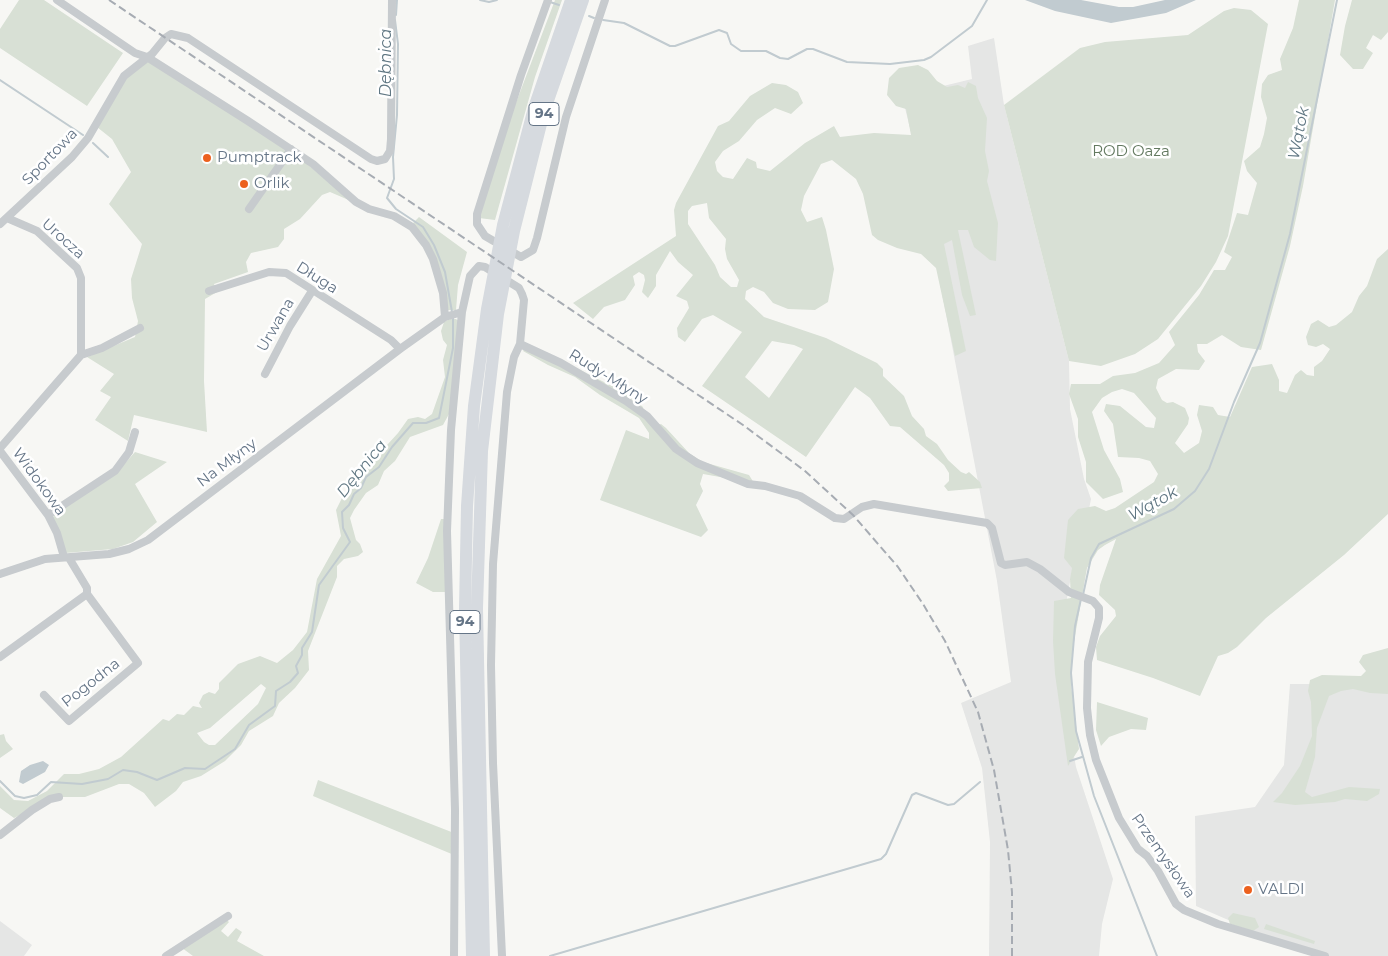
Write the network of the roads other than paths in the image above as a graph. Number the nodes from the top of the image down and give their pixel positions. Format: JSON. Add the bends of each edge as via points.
{"nodes":[{"id":1,"x":57,"y":0,"type":"edge"},
{"id":2,"x":392,"y":0,"type":"edge"},
{"id":3,"x":548,"y":0,"type":"edge"},
{"id":4,"x":571,"y":0,"type":"edge"},
{"id":5,"x":583,"y":0,"type":"edge"},
{"id":6,"x":605,"y":0,"type":"edge"},
{"id":7,"x":147,"y":57,"type":"junction"},
{"id":8,"x":291,"y":149,"type":"junction"},
{"id":9,"x":249,"y":209,"type":"dead end"},
{"id":10,"x":7,"y":218,"type":"junction"},
{"id":11,"x":0,"y":224,"type":"edge"},
{"id":12,"x":509,"y":228,"type":"junction"},
{"id":13,"x":208,"y":291,"type":"dead end"},
{"id":14,"x":312,"y":291,"type":"junction"},
{"id":15,"x":462,"y":312,"type":"junction"},
{"id":16,"x":445,"y":317,"type":"junction"},
{"id":17,"x":140,"y":328,"type":"dead end"},
{"id":18,"x":520,"y":344,"type":"junction"},
{"id":19,"x":400,"y":349,"type":"junction"},
{"id":20,"x":81,"y":355,"type":"junction"},
{"id":21,"x":265,"y":374,"type":"dead end"},
{"id":22,"x":135,"y":432,"type":"dead end"},
{"id":23,"x":0,"y":450,"type":"edge"},
{"id":24,"x":48,"y":515,"type":"junction"},
{"id":25,"x":66,"y":558,"type":"junction"},
{"id":26,"x":0,"y":574,"type":"edge"},
{"id":27,"x":1054,"y":581,"type":"joint"},
{"id":28,"x":87,"y":594,"type":"junction"},
{"id":29,"x":0,"y":657,"type":"edge"},
{"id":30,"x":44,"y":695,"type":"dead end"},
{"id":31,"x":59,"y":797,"type":"dead end"},
{"id":32,"x":0,"y":835,"type":"edge"},
{"id":33,"x":228,"y":916,"type":"dead end"},
{"id":34,"x":166,"y":956,"type":"edge"},
{"id":35,"x":454,"y":956,"type":"edge"},
{"id":36,"x":472,"y":956,"type":"edge"},
{"id":37,"x":484,"y":956,"type":"edge"},
{"id":38,"x":502,"y":956,"type":"edge"},
{"id":39,"x":1325,"y":956,"type":"edge"}],
"edges":[{"from":1,"to":7,"type":"street","via":[[136,53]]},
{"from":2,"to":7,"type":"street","name":"Sportowa","via":[[390,151],[385,159],[377,161],[188,38],[172,34]]},
{"from":3,"to":6,"type":"street","via":[[477,214],[477,224],[485,236],[521,257],[533,250],[537,238],[566,117]]},
{"from":4,"to":12,"type":"main road","number":"94","via":[[534,108]]},
{"from":5,"to":12,"type":"main road","number":"94","via":[[544,112]]},
{"from":7,"to":8,"type":"street"},
{"from":7,"to":10,"type":"street","name":"Sportowa","via":[[124,76],[88,138],[72,157]]},
{"from":8,"to":9,"type":"street"},
{"from":8,"to":16,"type":"street","via":[[333,180],[356,202],[369,210],[394,216],[418,233],[433,259],[443,293]]},
{"from":10,"to":11,"type":"street","name":"Sportowa"},
{"from":10,"to":20,"type":"street","name":"Urocza","via":[[37,231],[77,268],[81,278]]},
{"from":12,"to":36,"type":"main road","number":"94","via":[[490,289],[474,406],[466,548]]},
{"from":12,"to":37,"type":"main road","number":"94","via":[[482,442],[478,513]]},
{"from":13,"to":14,"type":"street","name":"Długa","via":[[270,272],[286,273]]},
{"from":14,"to":19,"type":"street","name":"Długa","via":[[391,340]]},
{"from":14,"to":21,"type":"street","name":"Urwana"},
{"from":15,"to":16,"type":"street"},
{"from":15,"to":18,"type":"street","via":[[470,276],[479,266],[485,267],[519,288],[522,294]]},
{"from":15,"to":35,"type":"street","via":[[451,430],[447,531],[455,801]]},
{"from":16,"to":19,"type":"street","name":"Na Młyny"},
{"from":17,"to":20,"type":"street"},
{"from":18,"to":27,"type":"street","name":"Rudy-Młyny","via":[[561,362],[626,401],[647,416],[676,449],[718,473],[800,496],[839,519],[874,504],[987,523],[992,528],[1001,563],[1026,562]]},
{"from":18,"to":38,"type":"street","via":[[507,392],[493,564],[493,753]]},
{"from":19,"to":25,"type":"street","name":"Na Młyny","via":[[148,540],[109,554]]},
{"from":20,"to":23,"type":"street"},
{"from":22,"to":24,"type":"street","via":[[129,452],[115,471]]},
{"from":23,"to":24,"type":"street","name":"Widokowa"},
{"from":24,"to":25,"type":"street","name":"Widokowa"},
{"from":25,"to":26,"type":"street","name":"Na Młyny","via":[[45,559]]},
{"from":25,"to":28,"type":"street","name":"Widokowa","via":[[87,588]]},
{"from":27,"to":39,"type":"street","name":"Przemysłowa","via":[[1069,592],[1093,601],[1098,608],[1099,618],[1088,662],[1087,708],[1096,760],[1119,818],[1138,849],[1158,871],[1176,904],[1218,924]]},
{"from":28,"to":29,"type":"street"},
{"from":28,"to":30,"type":"street","name":"Pogodna","via":[[138,663],[69,721]]},
{"from":31,"to":32,"type":"street","via":[[50,799]]},
{"from":33,"to":34,"type":"street"}]}
